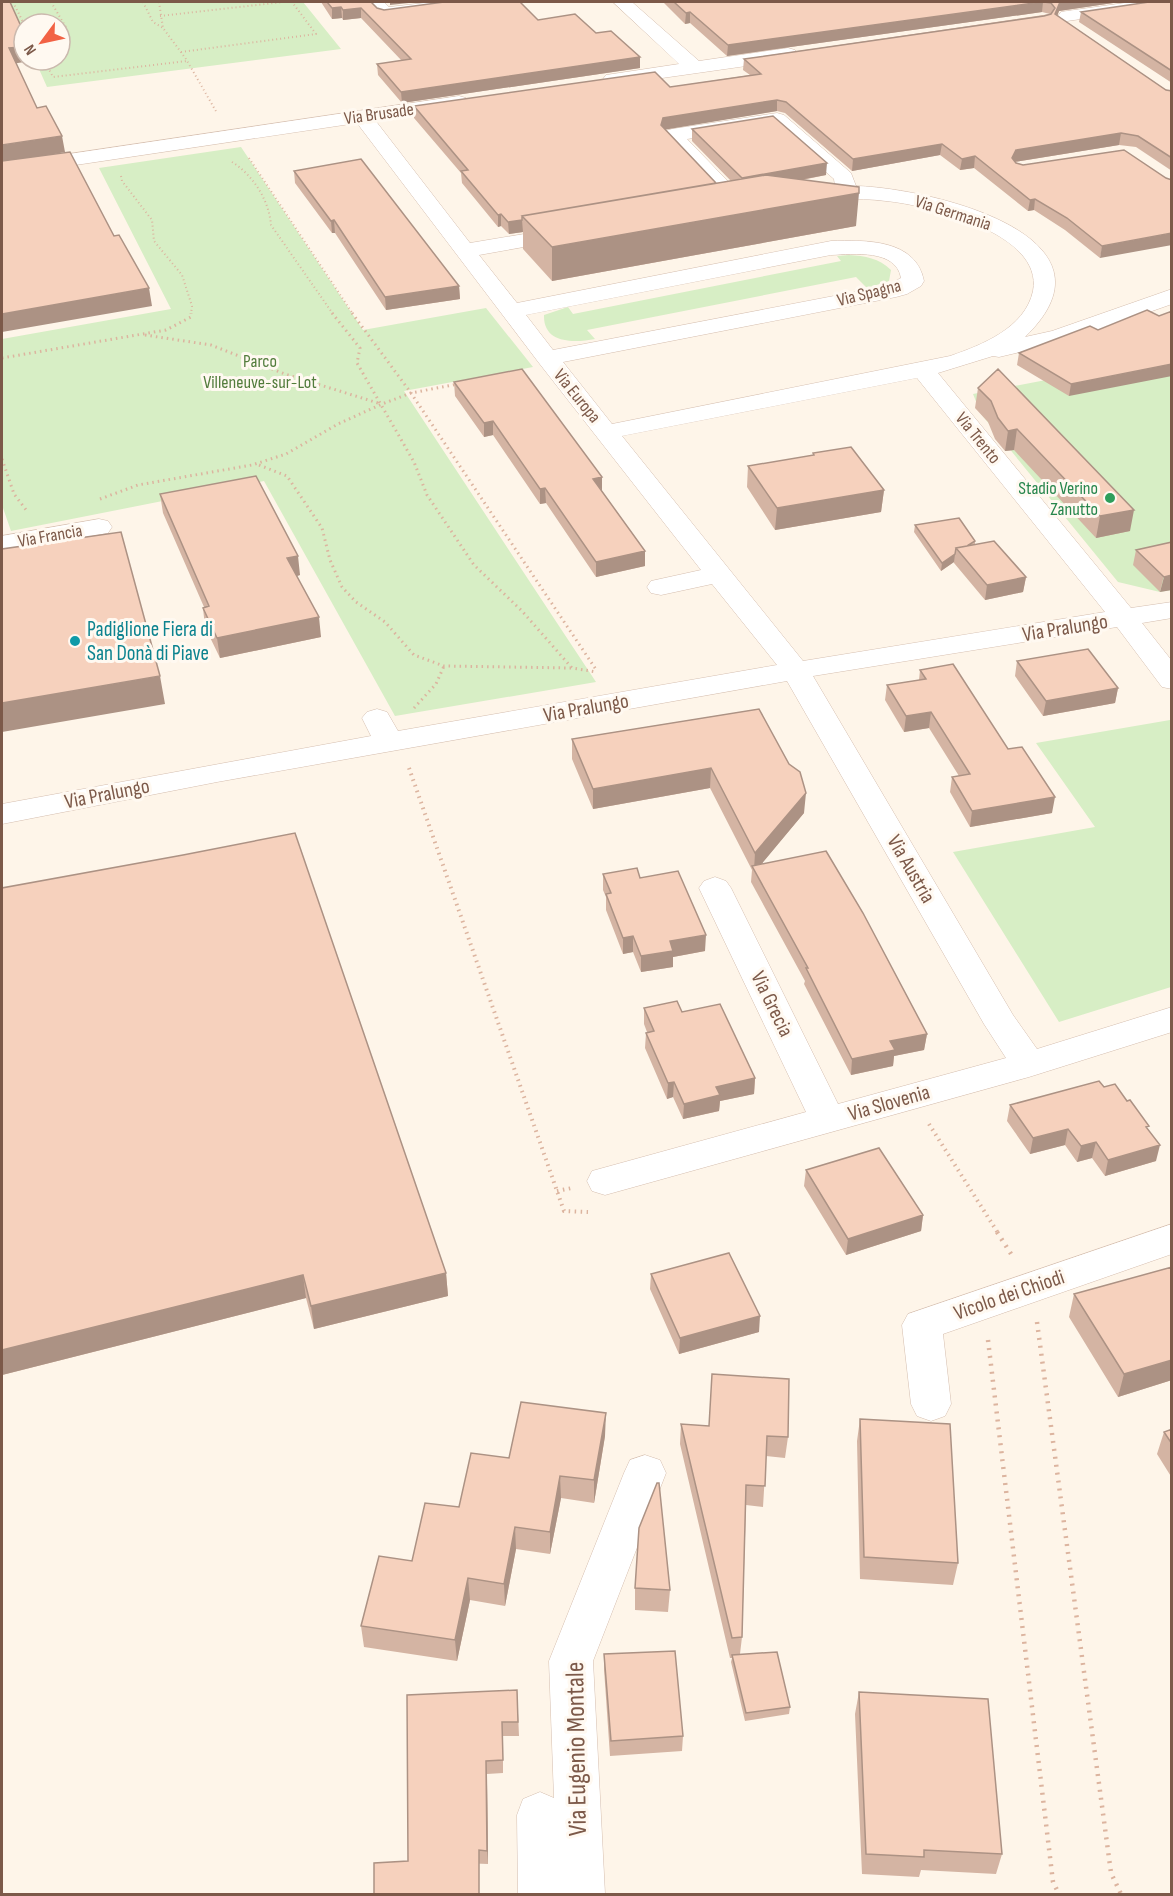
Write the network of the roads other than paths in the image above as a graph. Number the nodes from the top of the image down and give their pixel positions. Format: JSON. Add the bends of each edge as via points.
{"nodes":[{"id":1,"x":375,"y":2,"type":"edge"},
{"id":2,"x":471,"y":2,"type":"edge"},
{"id":3,"x":622,"y":2,"type":"edge"},
{"id":4,"x":1166,"y":2,"type":"edge"},
{"id":5,"x":1080,"y":34,"type":"edge"},
{"id":6,"x":807,"y":51,"type":"edge"},
{"id":7,"x":694,"y":67,"type":"junction"},
{"id":8,"x":598,"y":82,"type":"edge"},
{"id":9,"x":480,"y":99,"type":"edge"},
{"id":10,"x":362,"y":117,"type":"junction"},
{"id":11,"x":394,"y":157,"type":"junction"},
{"id":12,"x":370,"y":160,"type":"dead end"},
{"id":13,"x":2,"y":170,"type":"edge"},
{"id":14,"x":848,"y":193,"type":"junction"},
{"id":15,"x":799,"y":194,"type":"edge"},
{"id":16,"x":761,"y":199,"type":"edge"},
{"id":17,"x":738,"y":203,"type":"junction"},
{"id":18,"x":715,"y":207,"type":"edge"},
{"id":19,"x":590,"y":229,"type":"edge"},
{"id":20,"x":464,"y":251,"type":"junction"},
{"id":21,"x":1172,"y":296,"type":"edge"},
{"id":22,"x":1141,"y":306,"type":"junction"},
{"id":23,"x":1057,"y":307,"type":"junction"},
{"id":24,"x":511,"y":311,"type":"junction"},
{"id":25,"x":976,"y":355,"type":"junction"},
{"id":26,"x":547,"y":358,"type":"junction"},
{"id":27,"x":922,"y":369,"type":"junction"},
{"id":28,"x":607,"y":432,"type":"junction"},
{"id":29,"x":99,"y":527,"type":"dead end"},
{"id":30,"x":2,"y":544,"type":"edge"},
{"id":31,"x":718,"y":574,"type":"junction"},
{"id":32,"x":661,"y":587,"type":"dead end"},
{"id":33,"x":1172,"y":610,"type":"edge"},
{"id":34,"x":1125,"y":619,"type":"junction"},
{"id":35,"x":796,"y":671,"type":"junction"},
{"id":36,"x":1172,"y":681,"type":"edge"},
{"id":37,"x":2,"y":814,"type":"edge"},
{"id":38,"x":716,"y":888,"type":"dead end"},
{"id":39,"x":1172,"y":1019,"type":"edge"},
{"id":40,"x":1029,"y":1064,"type":"junction"},
{"id":41,"x":828,"y":1120,"type":"junction"},
{"id":42,"x":600,"y":1197,"type":"road end"},
{"id":43,"x":1172,"y":1239,"type":"edge"},
{"id":44,"x":931,"y":1404,"type":"dead end"},
{"id":45,"x":645,"y":1473,"type":"dead end"},
{"id":46,"x":540,"y":1815,"type":"dead end"},
{"id":47,"x":542,"y":1894,"type":"edge"},
{"id":48,"x":581,"y":1894,"type":"edge"}],
"edges":[{"from":1,"to":2,"type":"street","via":[[385,13]]},
{"from":3,"to":7,"type":"street"},
{"from":4,"to":5,"type":"street","via":[[1058,19]]},
{"from":6,"to":7,"type":"street"},
{"from":7,"to":8,"type":"street"},
{"from":9,"to":10,"type":"street","name":"Via Brusade"},
{"from":10,"to":11,"type":"street","name":"Via Europa"},
{"from":10,"to":13,"type":"street","name":"Via Brusade"},
{"from":11,"to":12,"type":"street"},
{"from":11,"to":20,"type":"street","name":"Via Europa"},
{"from":14,"to":15,"type":"street","name":"Via Germania"},
{"from":14,"to":17,"type":"street","via":[[843,177],[777,119],[672,135]]},
{"from":14,"to":23,"type":"street","name":"Via Germania","via":[[915,199],[947,207],[1013,235],[1045,273],[1046,289]]},
{"from":16,"to":17,"type":"street"},
{"from":17,"to":18,"type":"street"},
{"from":19,"to":20,"type":"street"},
{"from":20,"to":24,"type":"street","name":"Via Europa"},
{"from":21,"to":22,"type":"street"},
{"from":22,"to":23,"type":"street","via":[[1092,312]]},
{"from":22,"to":25,"type":"street","via":[[1059,336]]},
{"from":23,"to":25,"type":"street","via":[[1036,314],[1020,330]]},
{"from":24,"to":26,"type":"street","name":"Via Europa"},
{"from":24,"to":26,"type":"street","name":"Via Spagna","via":[[831,248],[866,247],[889,253],[908,262],[913,273],[913,281],[888,292]]},
{"from":25,"to":27,"type":"street"},
{"from":26,"to":28,"type":"street","name":"Via Europa"},
{"from":27,"to":28,"type":"street"},
{"from":27,"to":34,"type":"street","name":"Via Trento"},
{"from":28,"to":31,"type":"street","name":"Via Europa"},
{"from":29,"to":30,"type":"street","name":"Via Francia"},
{"from":31,"to":32,"type":"street"},
{"from":31,"to":35,"type":"street","name":"Via Europa"},
{"from":33,"to":34,"type":"street","name":"Via Pralungo"},
{"from":34,"to":35,"type":"street","name":"Via Pralungo"},
{"from":34,"to":36,"type":"street","name":"Via Trento"},
{"from":35,"to":37,"type":"street","name":"Via Pralungo","via":[[213,759]]},
{"from":35,"to":40,"type":"street","name":"Via Austria","via":[[1001,1024]]},
{"from":38,"to":41,"type":"street","name":"Via Grecia"},
{"from":39,"to":40,"type":"street","name":"Via Slovenia"},
{"from":40,"to":41,"type":"street","name":"Via Slovenia"},
{"from":41,"to":42,"type":"street","name":"Via Slovenia"},
{"from":43,"to":44,"type":"street","name":"Vicolo dei Chiodi","via":[[922,1325]]},
{"from":45,"to":48,"type":"street","name":"Via Eugenio Montale","via":[[571,1661]]},
{"from":46,"to":47,"type":"street"}]}
